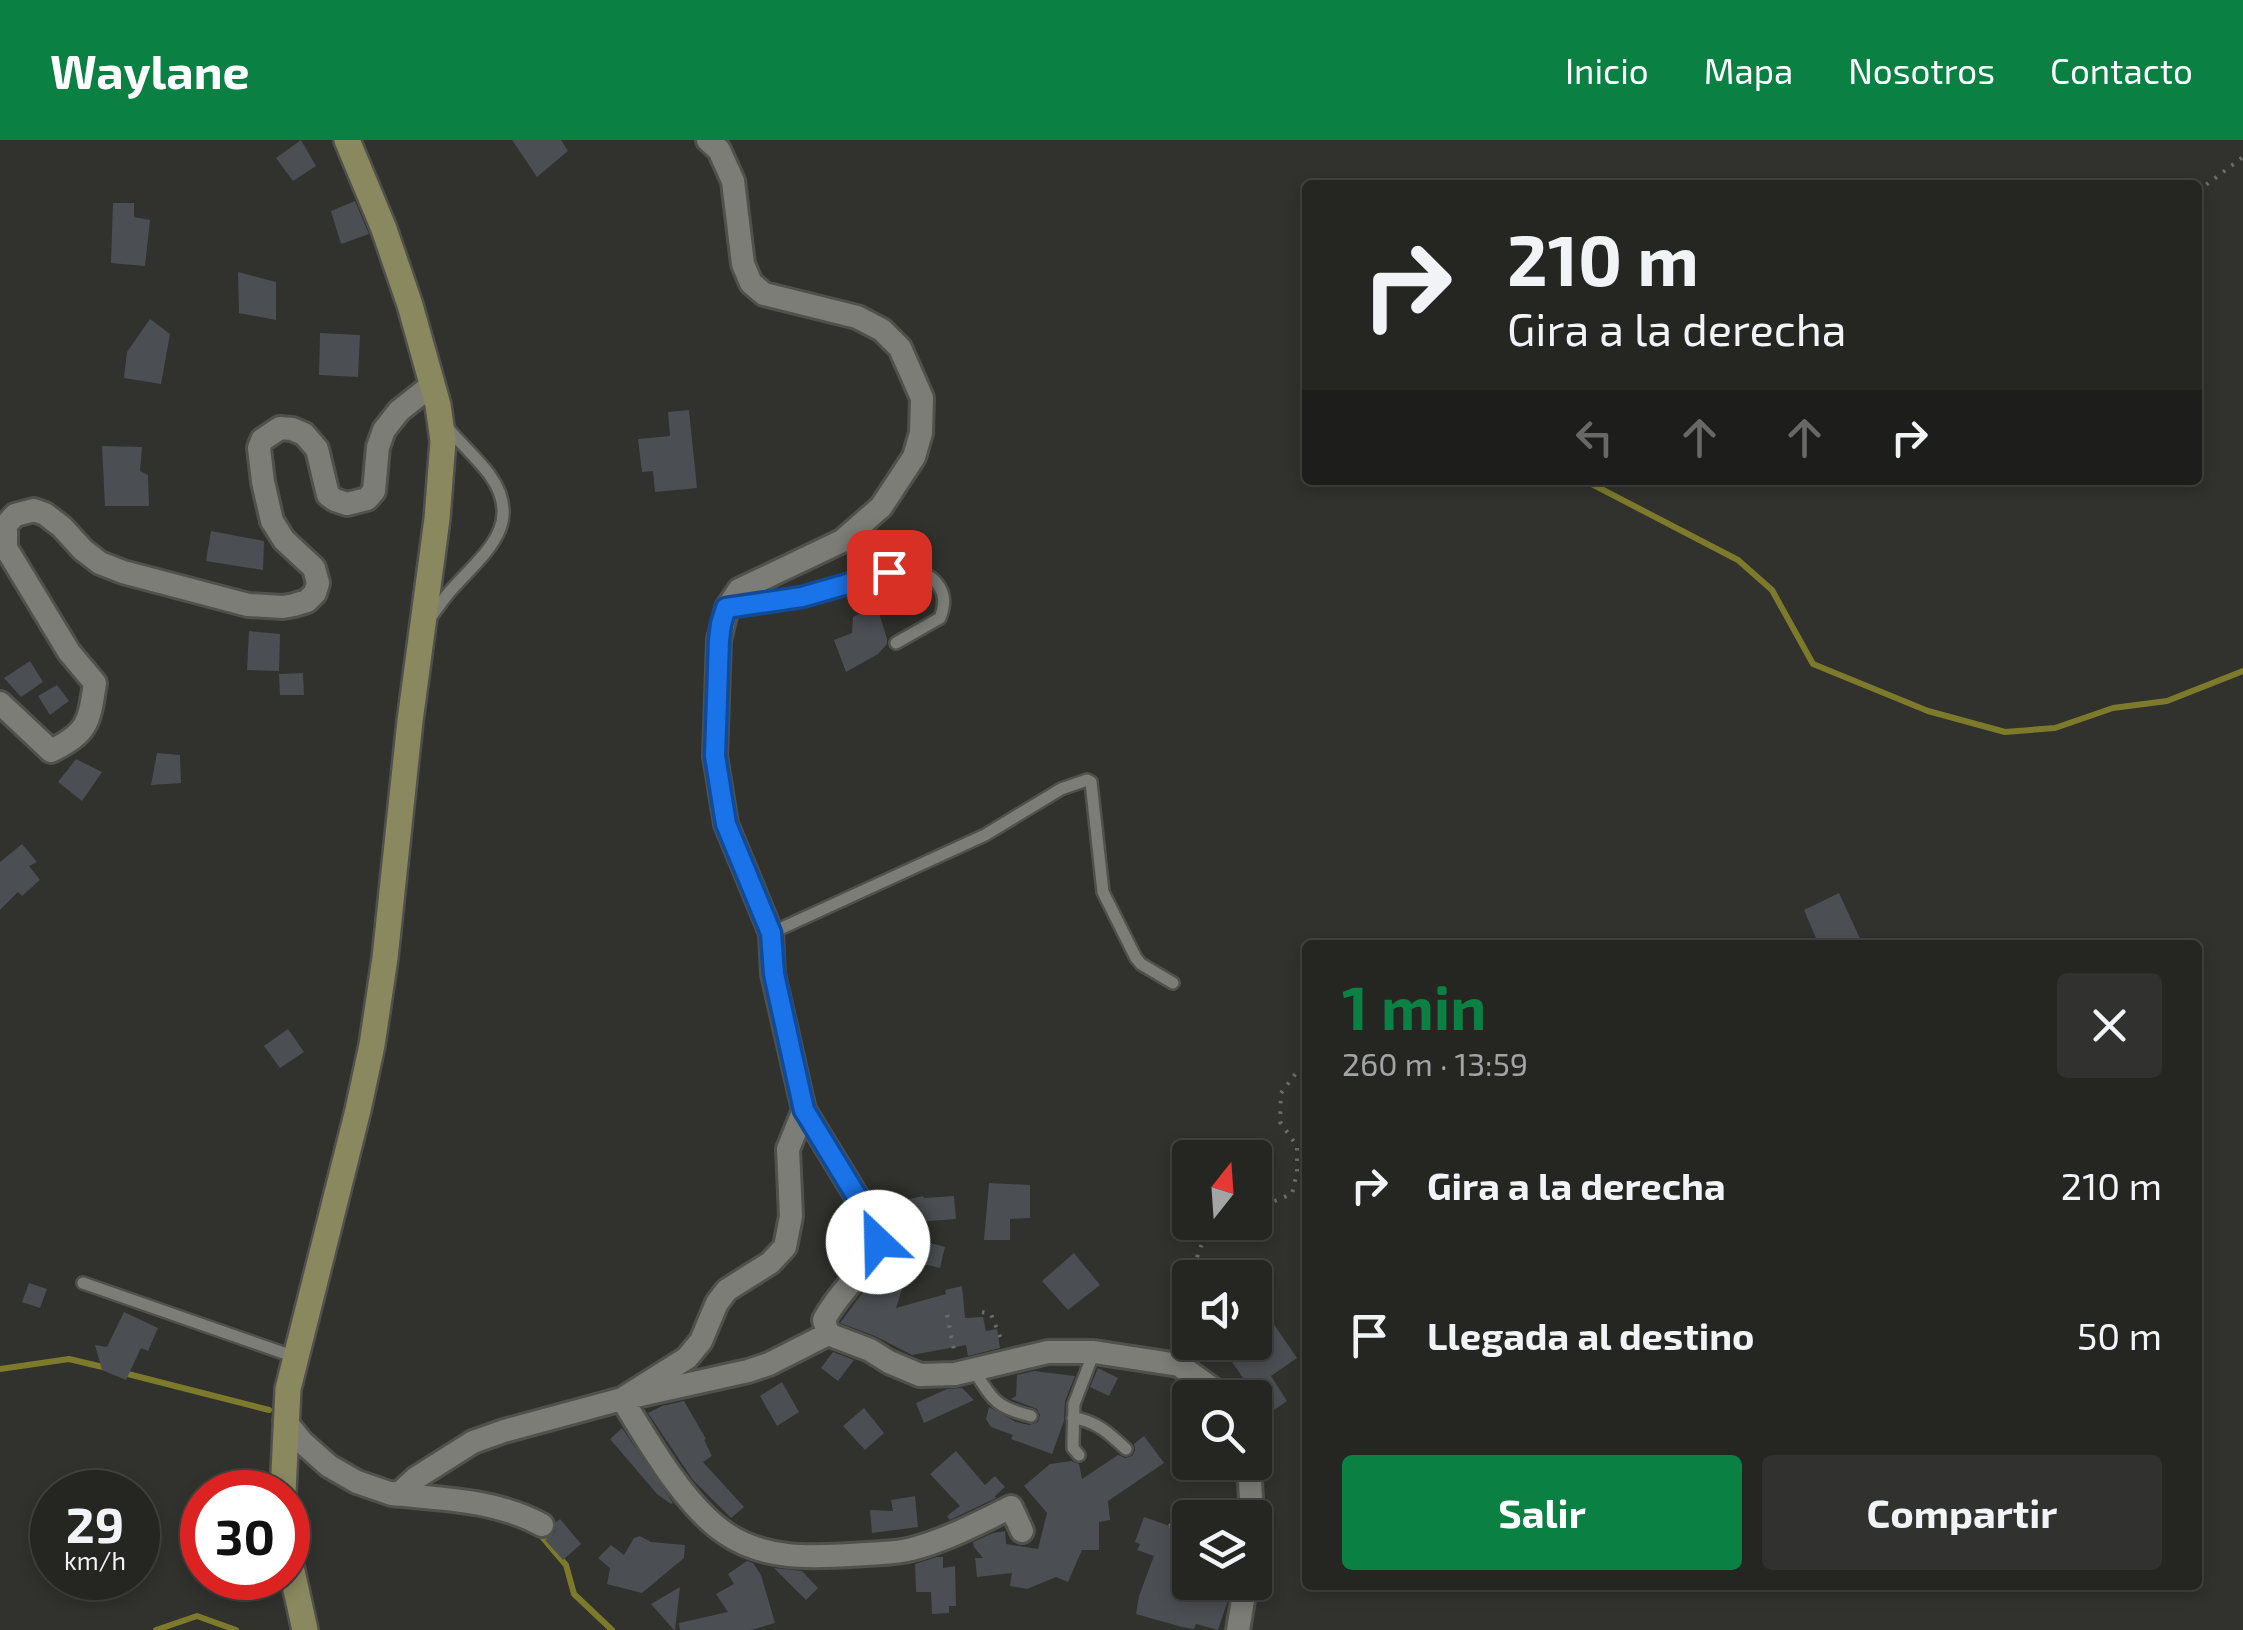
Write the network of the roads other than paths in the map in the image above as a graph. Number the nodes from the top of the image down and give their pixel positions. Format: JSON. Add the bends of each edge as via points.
{"nodes":[{"id":1,"x":347,"y":140,"type":"edge"},
{"id":2,"x":708,"y":140,"type":"edge"},
{"id":3,"x":433,"y":384,"type":"junction"},
{"id":4,"x":441,"y":419,"type":"junction"},
{"id":5,"x":726,"y":608,"type":"junction"},
{"id":6,"x":422,"y":630,"type":"junction"},
{"id":7,"x":896,"y":644,"type":"dead end"},
{"id":8,"x":0,"y":703,"type":"edge"},
{"id":9,"x":771,"y":933,"type":"junction"},
{"id":10,"x":1172,"y":983,"type":"dead end"},
{"id":11,"x":804,"y":1110,"type":"junction"},
{"id":12,"x":83,"y":1283,"type":"dead end"},
{"id":13,"x":828,"y":1334,"type":"junction"},
{"id":14,"x":1094,"y":1352,"type":"junction"},
{"id":15,"x":294,"y":1357,"type":"junction"},
{"id":16,"x":966,"y":1371,"type":"junction"},
{"id":17,"x":1200,"y":1380,"type":"edge"},
{"id":18,"x":622,"y":1399,"type":"junction"},
{"id":19,"x":1031,"y":1416,"type":"dead end"},
{"id":20,"x":1073,"y":1418,"type":"junction"},
{"id":21,"x":285,"y":1421,"type":"junction"},
{"id":22,"x":1126,"y":1450,"type":"dead end"},
{"id":23,"x":1079,"y":1456,"type":"dead end"},
{"id":24,"x":284,"y":1470,"type":"edge"},
{"id":25,"x":392,"y":1494,"type":"junction"},
{"id":26,"x":542,"y":1525,"type":"dead end"},
{"id":27,"x":1022,"y":1531,"type":"dead end"},
{"id":28,"x":298,"y":1600,"type":"edge"},
{"id":29,"x":1243,"y":1600,"type":"edge"},
{"id":30,"x":304,"y":1630,"type":"edge"},
{"id":31,"x":1238,"y":1630,"type":"edge"}],
"edges":[{"from":1,"to":3,"type":"main road","via":[[384,229]]},
{"from":2,"to":5,"type":"street","via":[[733,182],[752,282],[764,294],[858,317],[882,330],[900,348],[922,398],[914,457],[881,506],[842,541],[738,590]]},
{"from":3,"to":4,"type":"main road"},
{"from":3,"to":8,"type":"street","via":[[384,430],[367,499],[346,504],[328,495],[316,449],[304,434],[280,428],[260,444],[272,520],[314,568],[318,583],[315,594],[294,606],[248,605],[123,572],[82,550],[45,514],[15,514],[6,525],[6,548],[95,683],[88,722],[51,750]]},
{"from":4,"to":6,"type":"main road","via":[[437,520]]},
{"from":4,"to":6,"type":"lane","via":[[490,474],[504,500],[504,518],[497,538]]},
{"from":5,"to":7,"type":"lane","via":[[920,571],[942,590],[945,604],[940,618]]},
{"from":5,"to":9,"type":"street","via":[[715,756],[726,824]]},
{"from":6,"to":15,"type":"main road","via":[[372,1046]]},
{"from":9,"to":10,"type":"lane","via":[[985,836],[1087,780],[1103,892],[1136,958]]},
{"from":9,"to":11,"type":"street"},
{"from":11,"to":13,"type":"street","via":[[878,1242],[831,1306],[824,1320]]},
{"from":11,"to":18,"type":"street","via":[[788,1148],[785,1247],[727,1290],[686,1358]]},
{"from":12,"to":15,"type":"lane"},
{"from":13,"to":16,"type":"street","via":[[920,1375]]},
{"from":13,"to":18,"type":"street","via":[[742,1373]]},
{"from":14,"to":16,"type":"street","via":[[1048,1352]]},
{"from":14,"to":17,"type":"street","via":[[1179,1365]]},
{"from":14,"to":20,"type":"lane"},
{"from":15,"to":21,"type":"main road"},
{"from":16,"to":19,"type":"lane","via":[[1002,1408]]},
{"from":18,"to":25,"type":"street","via":[[473,1442]]},
{"from":18,"to":27,"type":"street","via":[[682,1491],[743,1544],[806,1557],[909,1550],[1011,1508]]},
{"from":20,"to":22,"type":"lane","via":[[1108,1432]]},
{"from":20,"to":23,"type":"lane"},
{"from":21,"to":24,"type":"main road"},
{"from":21,"to":25,"type":"street","via":[[329,1466]]},
{"from":25,"to":26,"type":"street","via":[[485,1503]]},
{"from":28,"to":30,"type":"main road"},
{"from":29,"to":31,"type":"street"}]}
